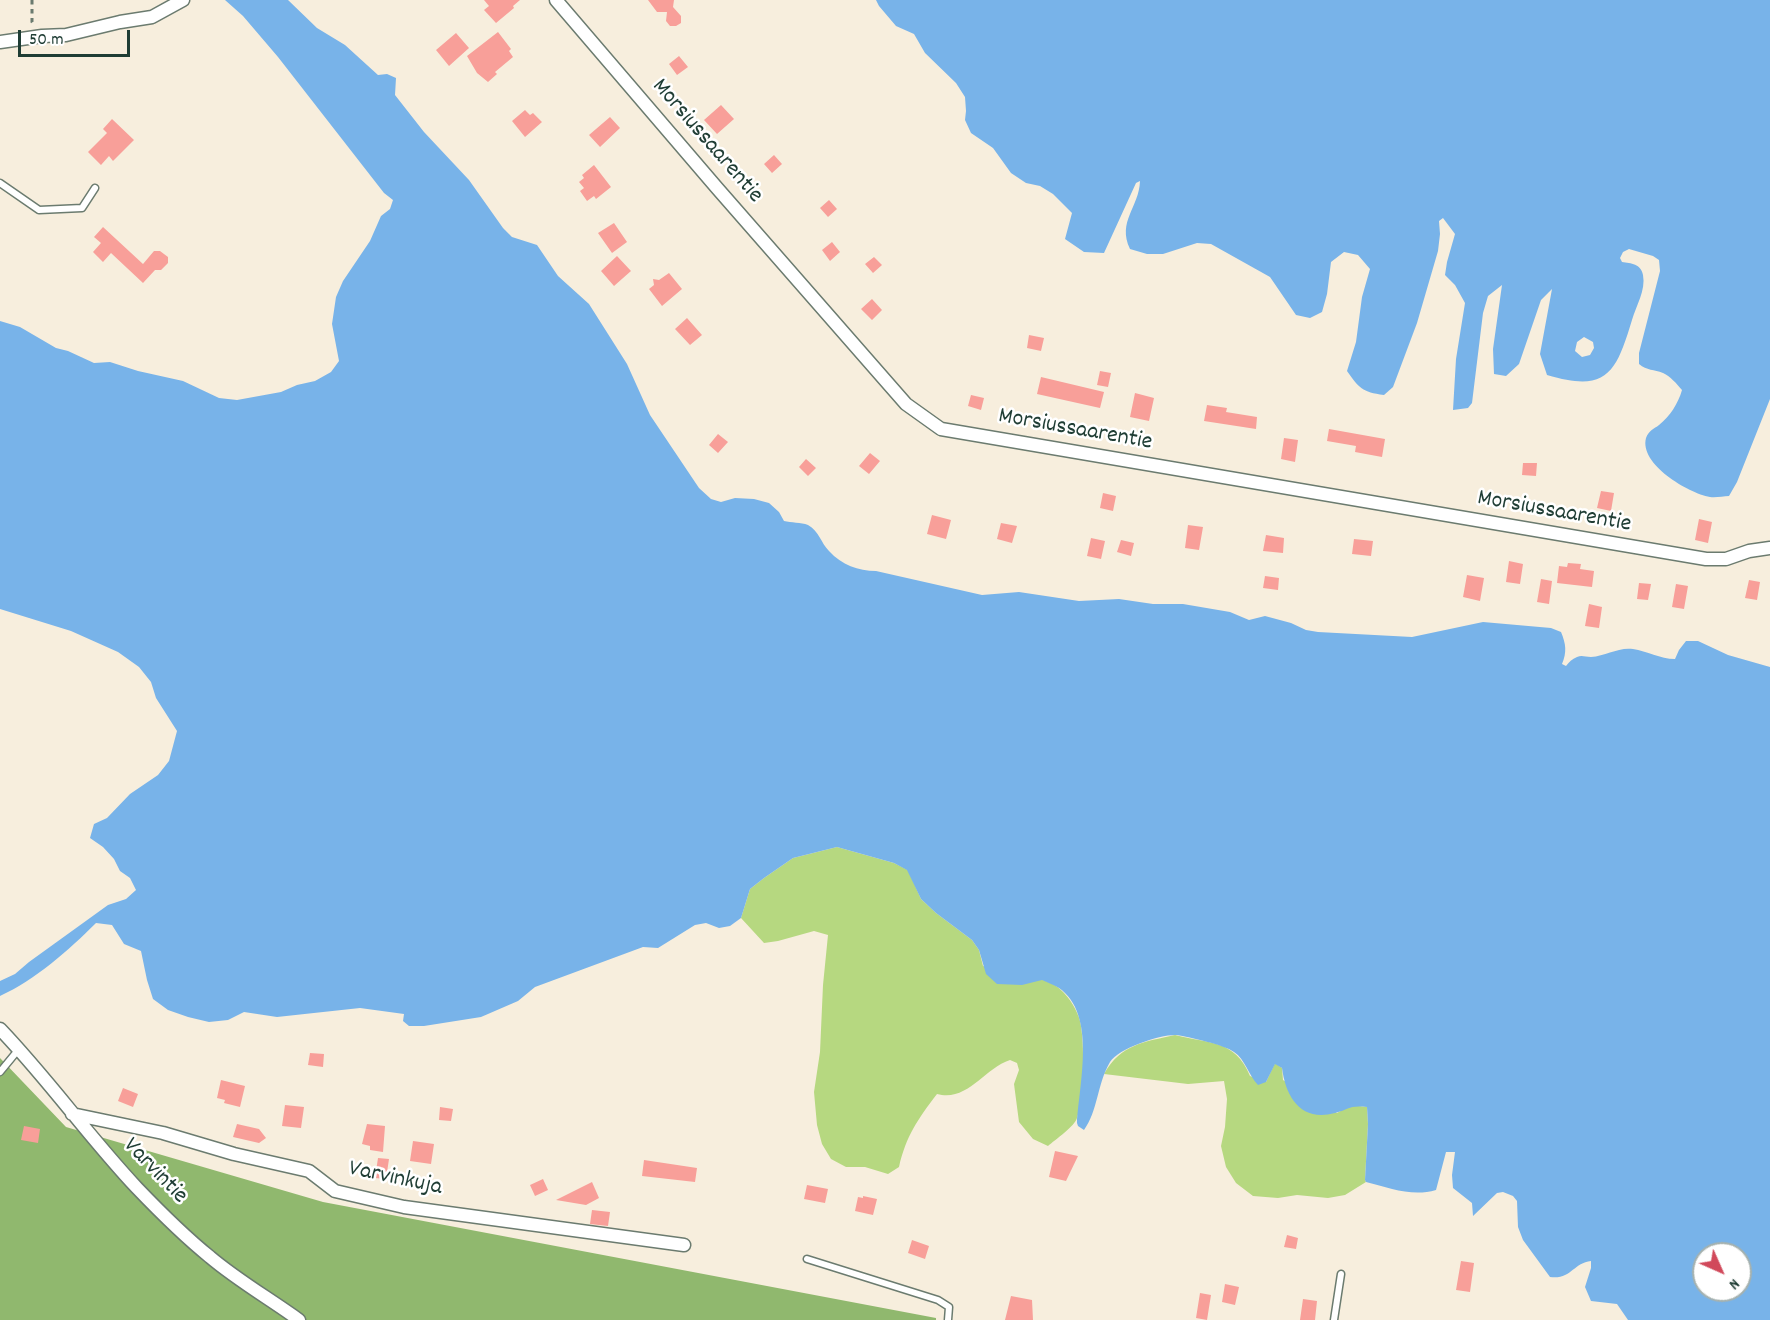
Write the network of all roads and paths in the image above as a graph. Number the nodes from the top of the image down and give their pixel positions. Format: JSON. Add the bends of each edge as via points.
{"nodes":[{"id":1,"x":32,"y":0,"type":"edge"},
{"id":2,"x":183,"y":0,"type":"edge"},
{"id":3,"x":556,"y":0,"type":"edge"},
{"id":4,"x":42,"y":36,"type":"junction"},
{"id":5,"x":0,"y":42,"type":"edge"},
{"id":6,"x":0,"y":183,"type":"edge"},
{"id":7,"x":95,"y":188,"type":"dead end"},
{"id":8,"x":1770,"y":548,"type":"edge"},
{"id":9,"x":0,"y":1029,"type":"edge"},
{"id":10,"x":19,"y":1048,"type":"junction"},
{"id":11,"x":0,"y":1072,"type":"edge"},
{"id":12,"x":72,"y":1114,"type":"junction"},
{"id":13,"x":684,"y":1245,"type":"dead end"},
{"id":14,"x":807,"y":1259,"type":"dead end"},
{"id":15,"x":1341,"y":1274,"type":"dead end"},
{"id":16,"x":299,"y":1320,"type":"edge"},
{"id":17,"x":948,"y":1320,"type":"edge"},
{"id":18,"x":1335,"y":1320,"type":"edge"}],
"edges":[{"from":1,"to":4,"type":"path","via":[[32,22]]},
{"from":2,"to":4,"type":"street","via":[[152,17],[66,35]]},
{"from":3,"to":8,"type":"street","name":"Morsiussaarentie","via":[[906,404],[941,429],[1706,560],[1726,560]]},
{"from":4,"to":5,"type":"street"},
{"from":6,"to":7,"type":"lane","via":[[39,210],[82,208]]},
{"from":9,"to":10,"type":"street","name":"Varvintie"},
{"from":10,"to":11,"type":"lane"},
{"from":10,"to":12,"type":"street","name":"Varvintie"},
{"from":12,"to":13,"type":"street","name":"Varvinkuja","via":[[309,1171],[335,1191],[404,1207]]},
{"from":12,"to":16,"type":"street","name":"Varvintie","via":[[136,1187],[211,1258]]},
{"from":14,"to":17,"type":"lane","via":[[938,1300],[949,1307]]},
{"from":15,"to":18,"type":"lane"}]}
